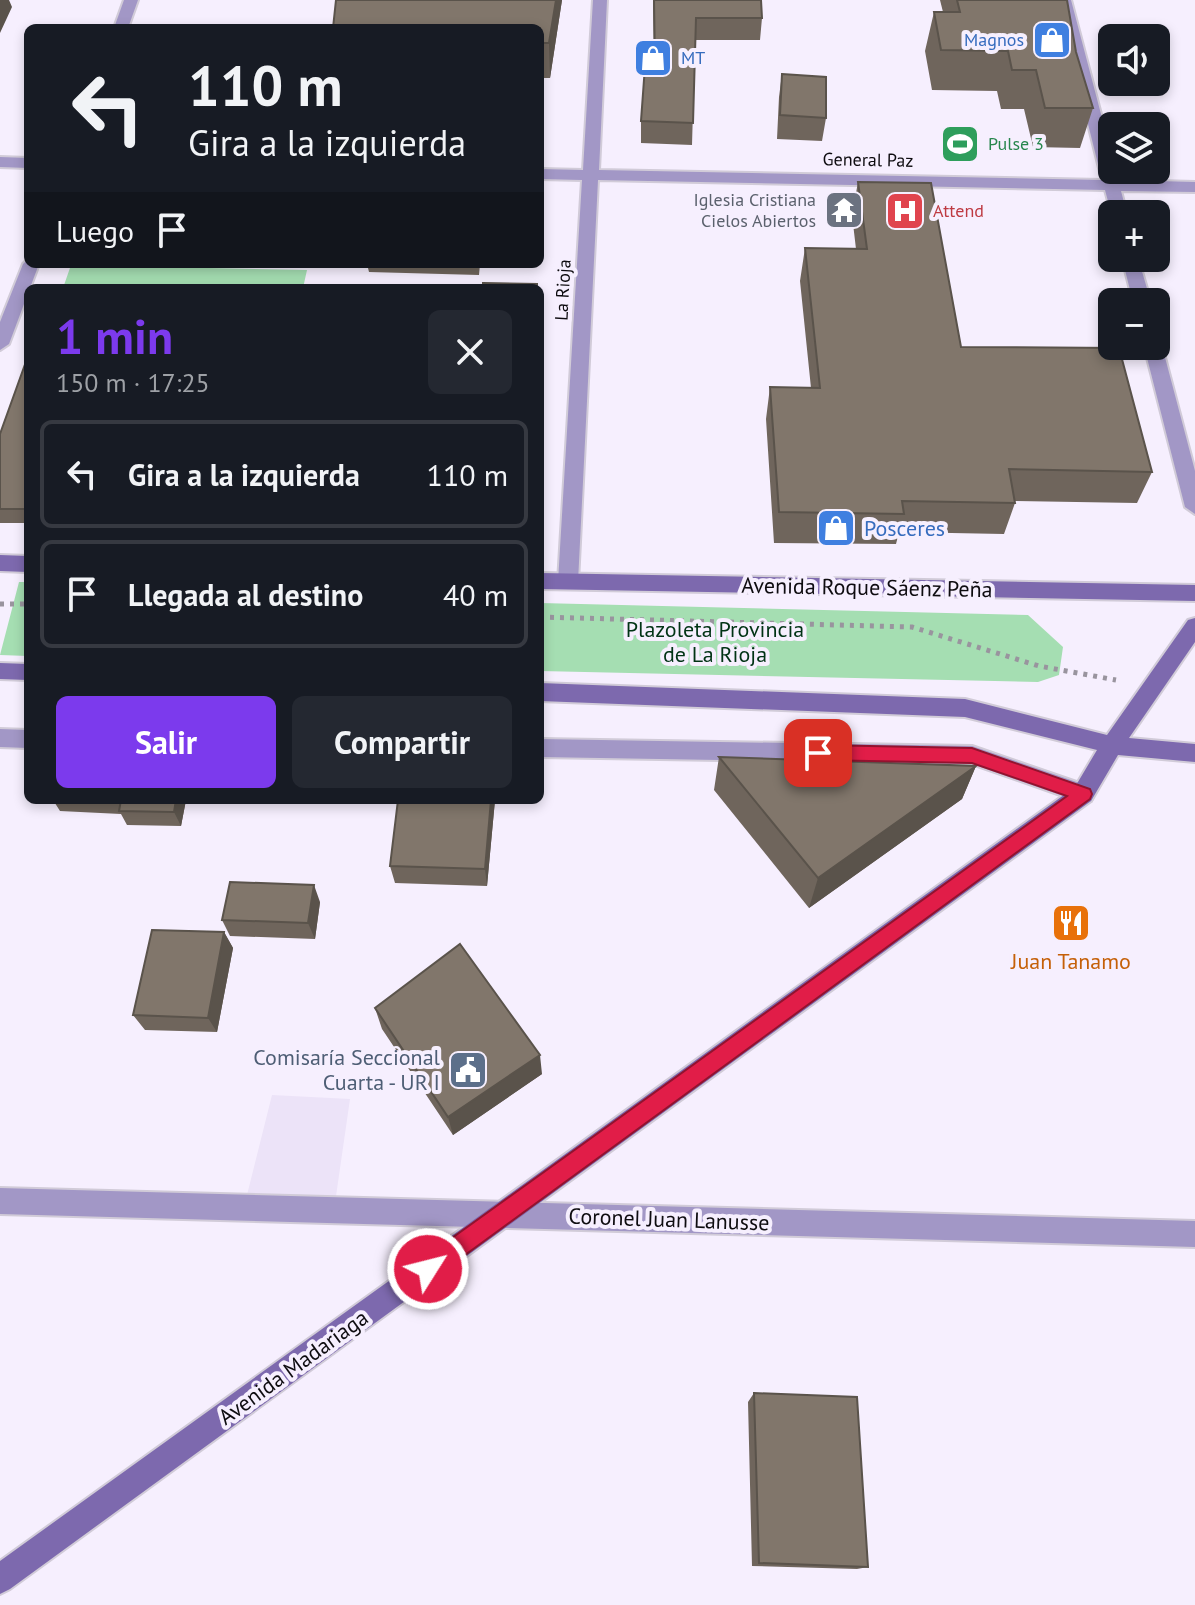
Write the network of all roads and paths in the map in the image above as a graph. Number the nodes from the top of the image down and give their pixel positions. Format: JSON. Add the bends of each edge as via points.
{"nodes":[{"id":1,"x":131,"y":0,"type":"edge"},
{"id":2,"x":600,"y":0,"type":"edge"},
{"id":3,"x":1064,"y":0,"type":"edge"},
{"id":4,"x":122,"y":24,"type":"edge"},
{"id":5,"x":0,"y":162,"type":"edge"},
{"id":6,"x":24,"y":163,"type":"edge"},
{"id":7,"x":544,"y":174,"type":"edge"},
{"id":8,"x":589,"y":175,"type":"junction"},
{"id":9,"x":1111,"y":185,"type":"junction"},
{"id":10,"x":1195,"y":187,"type":"edge"},
{"id":11,"x":1115,"y":200,"type":"edge"},
{"id":12,"x":29,"y":268,"type":"edge"},
{"id":13,"x":0,"y":344,"type":"edge"},
{"id":14,"x":1157,"y":360,"type":"edge"},
{"id":15,"x":1195,"y":507,"type":"edge"},
{"id":16,"x":0,"y":563,"type":"edge"},
{"id":17,"x":24,"y":564,"type":"edge"},
{"id":18,"x":544,"y":581,"type":"edge"},
{"id":19,"x":568,"y":582,"type":"junction"},
{"id":20,"x":1195,"y":593,"type":"edge"},
{"id":21,"x":0,"y":604,"type":"edge"},
{"id":22,"x":24,"y":604,"type":"edge"},
{"id":23,"x":544,"y":617,"type":"edge"},
{"id":24,"x":1195,"y":626,"type":"edge"},
{"id":25,"x":0,"y":671,"type":"edge"},
{"id":26,"x":24,"y":672,"type":"edge"},
{"id":27,"x":1153,"y":687,"type":"junction"},
{"id":28,"x":544,"y":692,"type":"edge"},
{"id":29,"x":0,"y":738,"type":"edge"},
{"id":30,"x":24,"y":739,"type":"edge"},
{"id":31,"x":1112,"y":745,"type":"junction"},
{"id":32,"x":544,"y":748,"type":"edge"},
{"id":33,"x":1195,"y":753,"type":"edge"},
{"id":34,"x":1083,"y":794,"type":"junction"},
{"id":35,"x":0,"y":1201,"type":"edge"},
{"id":36,"x":503,"y":1214,"type":"junction"},
{"id":37,"x":1195,"y":1234,"type":"edge"},
{"id":38,"x":0,"y":1579,"type":"edge"}],
"edges":[{"from":1,"to":4,"type":"street"},
{"from":2,"to":8,"type":"street","name":"La Rioja"},
{"from":3,"to":9,"type":"street"},
{"from":5,"to":6,"type":"street"},
{"from":7,"to":8,"type":"street","name":"General Paz"},
{"from":8,"to":9,"type":"street","name":"General Paz"},
{"from":8,"to":19,"type":"street","name":"La Rioja"},
{"from":9,"to":10,"type":"street","name":"General Paz"},
{"from":9,"to":11,"type":"street"},
{"from":12,"to":13,"type":"street"},
{"from":14,"to":15,"type":"street"},
{"from":16,"to":17,"type":"main road"},
{"from":18,"to":19,"type":"main road","name":"Avenida Roque Sáenz Peña"},
{"from":19,"to":20,"type":"main road","name":"Avenida Roque Sáenz Peña"},
{"from":21,"to":22,"type":"path"},
{"from":23,"to":27,"type":"path","via":[[912,627],[1039,666]]},
{"from":24,"to":27,"type":"main road","name":"Avenida Madariaga"},
{"from":25,"to":26,"type":"main road"},
{"from":27,"to":31,"type":"main road","name":"Avenida Madariaga"},
{"from":28,"to":31,"type":"main road","via":[[965,708]]},
{"from":29,"to":30,"type":"street"},
{"from":31,"to":33,"type":"main road"},
{"from":31,"to":34,"type":"main road","name":"Avenida Madariaga"},
{"from":32,"to":34,"type":"street","via":[[972,755]]},
{"from":34,"to":36,"type":"main road","name":"Avenida Madariaga"},
{"from":35,"to":36,"type":"street","name":"Coronel Juan Lanusse"},
{"from":36,"to":37,"type":"street","name":"Coronel Juan Lanusse"},
{"from":36,"to":38,"type":"main road","name":"Avenida Madariaga"}]}
